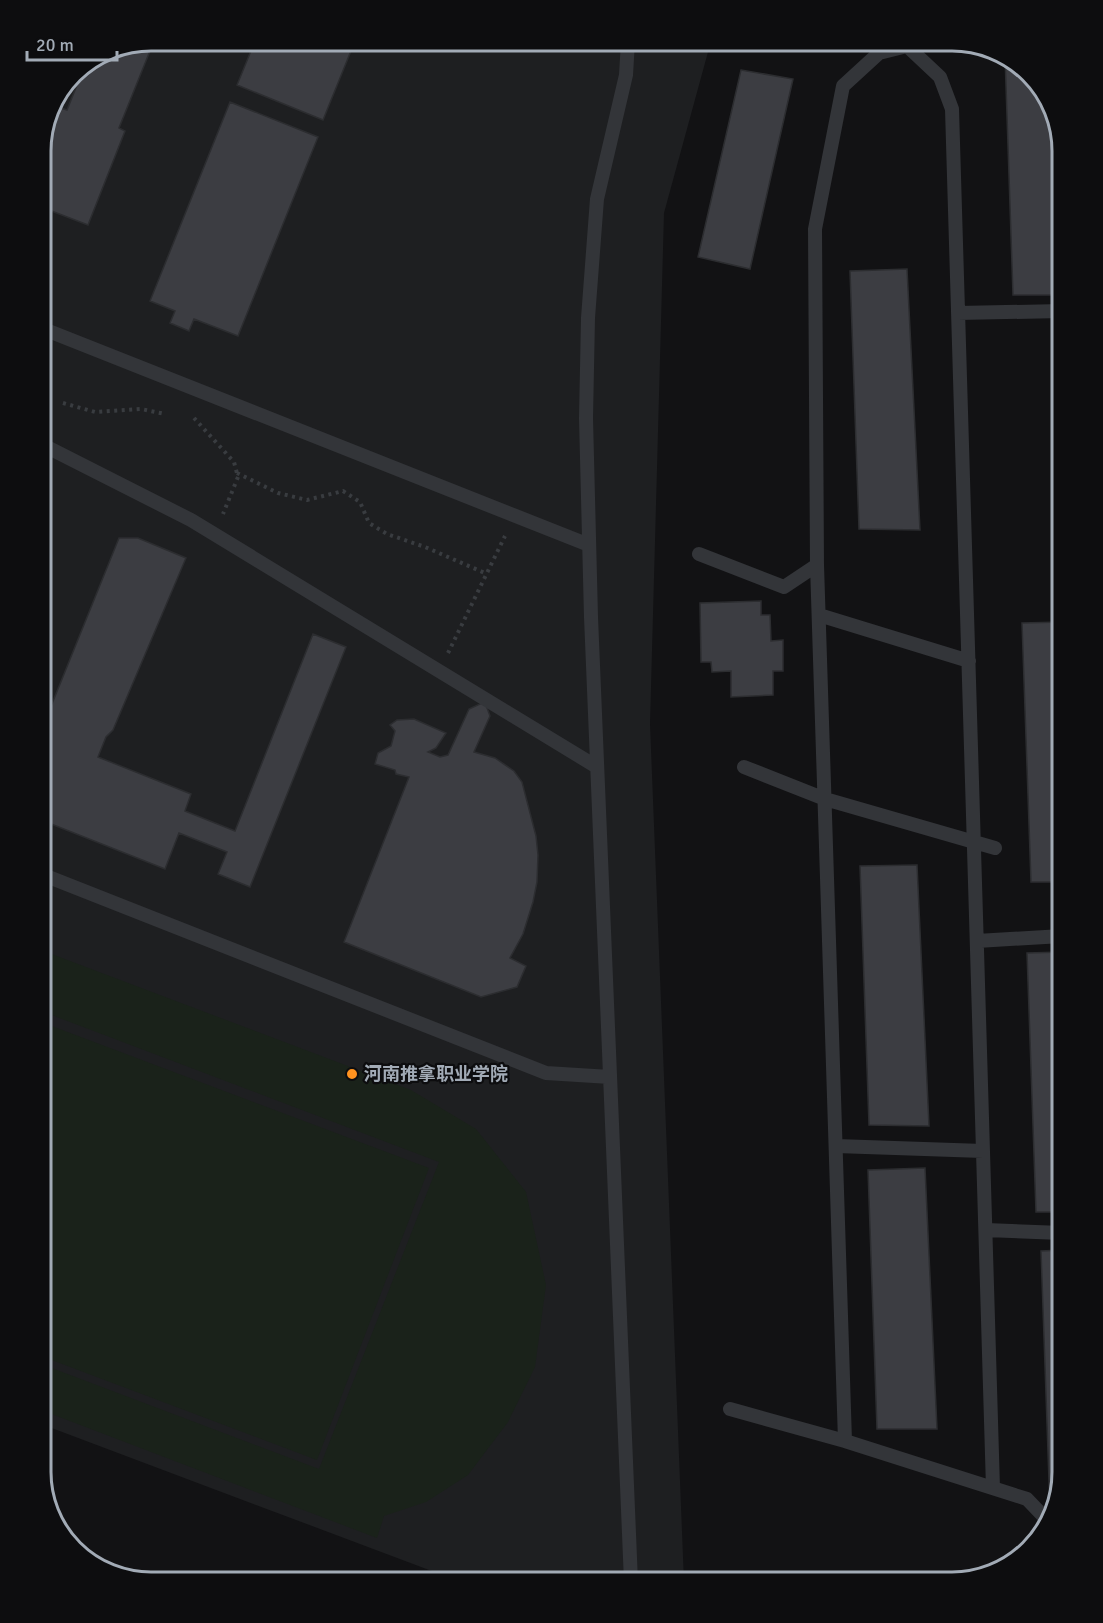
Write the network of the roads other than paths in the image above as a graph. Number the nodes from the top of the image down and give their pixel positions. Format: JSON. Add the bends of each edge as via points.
{"nodes":[{"id":1,"x":627,"y":51,"type":"edge"},
{"id":2,"x":885,"y":51,"type":"edge"},
{"id":3,"x":915,"y":51,"type":"edge"},
{"id":4,"x":1052,"y":311,"type":"edge"},
{"id":5,"x":958,"y":313,"type":"junction"},
{"id":6,"x":51,"y":332,"type":"edge"},
{"id":7,"x":51,"y":449,"type":"edge"},
{"id":8,"x":589,"y":545,"type":"junction"},
{"id":9,"x":699,"y":554,"type":"dead end"},
{"id":10,"x":818,"y":565,"type":"junction"},
{"id":11,"x":819,"y":615,"type":"junction"},
{"id":12,"x":969,"y":661,"type":"junction"},
{"id":13,"x":597,"y":767,"type":"junction"},
{"id":14,"x":744,"y":767,"type":"dead end"},
{"id":15,"x":825,"y":799,"type":"junction"},
{"id":16,"x":974,"y":844,"type":"junction"},
{"id":17,"x":995,"y":848,"type":"dead end"},
{"id":18,"x":51,"y":878,"type":"edge"},
{"id":19,"x":1052,"y":937,"type":"edge"},
{"id":20,"x":977,"y":941,"type":"junction"},
{"id":21,"x":609,"y":1077,"type":"junction"},
{"id":22,"x":836,"y":1146,"type":"junction"},
{"id":23,"x":984,"y":1151,"type":"junction"},
{"id":24,"x":986,"y":1230,"type":"junction"},
{"id":25,"x":1052,"y":1233,"type":"edge"},
{"id":26,"x":730,"y":1409,"type":"dead end"},
{"id":27,"x":845,"y":1441,"type":"junction"},
{"id":28,"x":993,"y":1488,"type":"junction"},
{"id":29,"x":1042,"y":1515,"type":"edge"},
{"id":30,"x":631,"y":1572,"type":"edge"}],
"edges":[{"from":1,"to":8,"type":"lane","via":[[626,75],[597,199],[588,318]]},
{"from":2,"to":10,"type":"lane","via":[[843,86],[815,229]]},
{"from":3,"to":5,"type":"lane","via":[[940,77],[952,109]]},
{"from":4,"to":5,"type":"lane"},
{"from":5,"to":12,"type":"lane"},
{"from":6,"to":8,"type":"lane"},
{"from":7,"to":13,"type":"lane","via":[[214,534]]},
{"from":8,"to":13,"type":"lane"},
{"from":9,"to":10,"type":"lane","via":[[784,587]]},
{"from":10,"to":11,"type":"lane"},
{"from":11,"to":12,"type":"lane"},
{"from":11,"to":15,"type":"lane"},
{"from":12,"to":16,"type":"lane"},
{"from":13,"to":21,"type":"lane"},
{"from":14,"to":15,"type":"lane"},
{"from":15,"to":16,"type":"lane"},
{"from":15,"to":22,"type":"lane"},
{"from":16,"to":17,"type":"lane"},
{"from":16,"to":20,"type":"lane"},
{"from":18,"to":21,"type":"lane","via":[[546,1073]]},
{"from":19,"to":20,"type":"lane"},
{"from":20,"to":23,"type":"lane"},
{"from":21,"to":30,"type":"lane"},
{"from":22,"to":23,"type":"lane"},
{"from":22,"to":27,"type":"lane"},
{"from":23,"to":24,"type":"lane"},
{"from":24,"to":25,"type":"lane"},
{"from":24,"to":28,"type":"lane"},
{"from":26,"to":27,"type":"lane"},
{"from":27,"to":28,"type":"lane"},
{"from":28,"to":29,"type":"lane","via":[[1027,1499]]}]}
